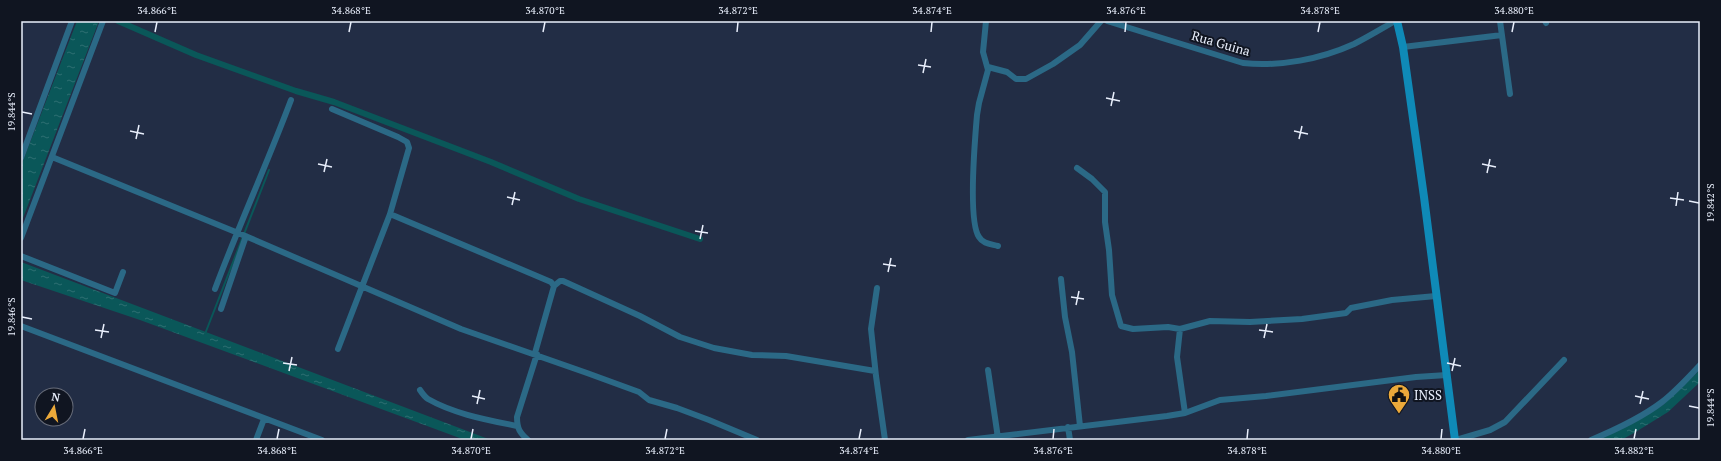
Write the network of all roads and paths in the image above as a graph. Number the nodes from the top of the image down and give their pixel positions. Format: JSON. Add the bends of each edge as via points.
{"nodes":[{"id":1,"x":72,"y":21,"type":"edge"},
{"id":2,"x":103,"y":21,"type":"edge"},
{"id":3,"x":986,"y":21,"type":"edge"},
{"id":4,"x":1101,"y":21,"type":"edge"},
{"id":5,"x":1107,"y":21,"type":"edge"},
{"id":6,"x":1396,"y":21,"type":"edge"},
{"id":7,"x":1500,"y":21,"type":"edge"},
{"id":8,"x":1502,"y":35,"type":"junction"},
{"id":9,"x":1403,"y":47,"type":"junction"},
{"id":10,"x":988,"y":66,"type":"junction"},
{"id":11,"x":1510,"y":94,"type":"dead end"},
{"id":12,"x":291,"y":100,"type":"dead end"},
{"id":13,"x":332,"y":109,"type":"dead end"},
{"id":14,"x":52,"y":157,"type":"junction"},
{"id":15,"x":21,"y":158,"type":"edge"},
{"id":16,"x":1077,"y":168,"type":"dead end"},
{"id":17,"x":390,"y":214,"type":"junction"},
{"id":18,"x":236,"y":232,"type":"junction"},
{"id":19,"x":246,"y":236,"type":"junction"},
{"id":20,"x":21,"y":238,"type":"edge"},
{"id":21,"x":998,"y":246,"type":"dead end"},
{"id":22,"x":21,"y":256,"type":"edge"},
{"id":23,"x":123,"y":272,"type":"dead end"},
{"id":24,"x":1061,"y":279,"type":"dead end"},
{"id":25,"x":554,"y":286,"type":"junction"},
{"id":26,"x":362,"y":287,"type":"junction"},
{"id":27,"x":877,"y":288,"type":"dead end"},
{"id":28,"x":215,"y":289,"type":"dead end"},
{"id":29,"x":1436,"y":296,"type":"junction"},
{"id":30,"x":221,"y":309,"type":"dead end"},
{"id":31,"x":21,"y":326,"type":"edge"},
{"id":32,"x":1180,"y":329,"type":"junction"},
{"id":33,"x":338,"y":349,"type":"dead end"},
{"id":34,"x":536,"y":354,"type":"junction"},
{"id":35,"x":1564,"y":360,"type":"dead end"},
{"id":36,"x":1700,"y":365,"type":"edge"},
{"id":37,"x":988,"y":370,"type":"dead end"},
{"id":38,"x":875,"y":371,"type":"junction"},
{"id":39,"x":1447,"y":376,"type":"junction"},
{"id":40,"x":420,"y":390,"type":"dead end"},
{"id":41,"x":1185,"y":413,"type":"junction"},
{"id":42,"x":264,"y":419,"type":"junction"},
{"id":43,"x":517,"y":426,"type":"junction"},
{"id":44,"x":1080,"y":426,"type":"junction"},
{"id":45,"x":1068,"y":427,"type":"junction"},
{"id":46,"x":998,"y":438,"type":"edge"},
{"id":47,"x":256,"y":440,"type":"edge"},
{"id":48,"x":322,"y":440,"type":"edge"},
{"id":49,"x":528,"y":440,"type":"edge"},
{"id":50,"x":757,"y":440,"type":"edge"},
{"id":51,"x":885,"y":440,"type":"edge"},
{"id":52,"x":968,"y":440,"type":"edge"},
{"id":53,"x":1070,"y":440,"type":"edge"},
{"id":54,"x":1455,"y":440,"type":"edge"},
{"id":55,"x":1591,"y":440,"type":"edge"}],
"edges":[{"from":1,"to":15,"type":"street"},
{"from":2,"to":14,"type":"street"},
{"from":3,"to":10,"type":"street","via":[[983,52]]},
{"from":4,"to":10,"type":"street","via":[[1080,45],[1026,79],[1016,79],[1007,72]]},
{"from":5,"to":6,"type":"street","name":"Rua Guina","via":[[1253,64],[1308,59],[1334,52]]},
{"from":6,"to":9,"type":"street"},
{"from":7,"to":8,"type":"street"},
{"from":8,"to":9,"type":"street"},
{"from":8,"to":11,"type":"street"},
{"from":9,"to":29,"type":"street"},
{"from":10,"to":21,"type":"street","via":[[977,115],[974,218],[979,237],[986,243]]},
{"from":12,"to":18,"type":"street","via":[[266,166]]},
{"from":13,"to":17,"type":"street","via":[[407,142],[408,156]]},
{"from":14,"to":18,"type":"street"},
{"from":14,"to":20,"type":"street"},
{"from":16,"to":32,"type":"street","via":[[1105,192],[1105,222],[1112,295],[1121,326],[1132,329]]},
{"from":17,"to":25,"type":"street","via":[[551,282]]},
{"from":17,"to":26,"type":"street"},
{"from":18,"to":19,"type":"street"},
{"from":18,"to":28,"type":"street"},
{"from":19,"to":26,"type":"street"},
{"from":19,"to":30,"type":"street"},
{"from":22,"to":23,"type":"street","via":[[114,293]]},
{"from":24,"to":44,"type":"street"},
{"from":25,"to":34,"type":"street"},
{"from":25,"to":38,"type":"street","via":[[560,280],[563,281],[680,337],[714,348],[752,355],[786,356]]},
{"from":26,"to":33,"type":"street"},
{"from":26,"to":34,"type":"street","via":[[461,329]]},
{"from":27,"to":38,"type":"street","via":[[871,329]]},
{"from":29,"to":32,"type":"street","via":[[1392,300],[1351,308],[1346,313],[1302,319],[1210,321]]},
{"from":29,"to":39,"type":"street"},
{"from":31,"to":42,"type":"street"},
{"from":32,"to":41,"type":"street","via":[[1177,357]]},
{"from":34,"to":43,"type":"street"},
{"from":34,"to":50,"type":"street"},
{"from":35,"to":54,"type":"street","via":[[1505,422],[1490,430]]},
{"from":36,"to":55,"type":"street","via":[[1660,403]]},
{"from":37,"to":46,"type":"street"},
{"from":38,"to":51,"type":"street"},
{"from":39,"to":41,"type":"street","via":[[1416,377],[1220,400]]},
{"from":39,"to":54,"type":"street"},
{"from":40,"to":43,"type":"street","via":[[427,399],[457,411]]},
{"from":41,"to":44,"type":"street"},
{"from":42,"to":47,"type":"street"},
{"from":42,"to":48,"type":"street"},
{"from":43,"to":49,"type":"street"},
{"from":44,"to":45,"type":"street"},
{"from":45,"to":46,"type":"street"},
{"from":45,"to":53,"type":"street"},
{"from":46,"to":52,"type":"street"}]}
